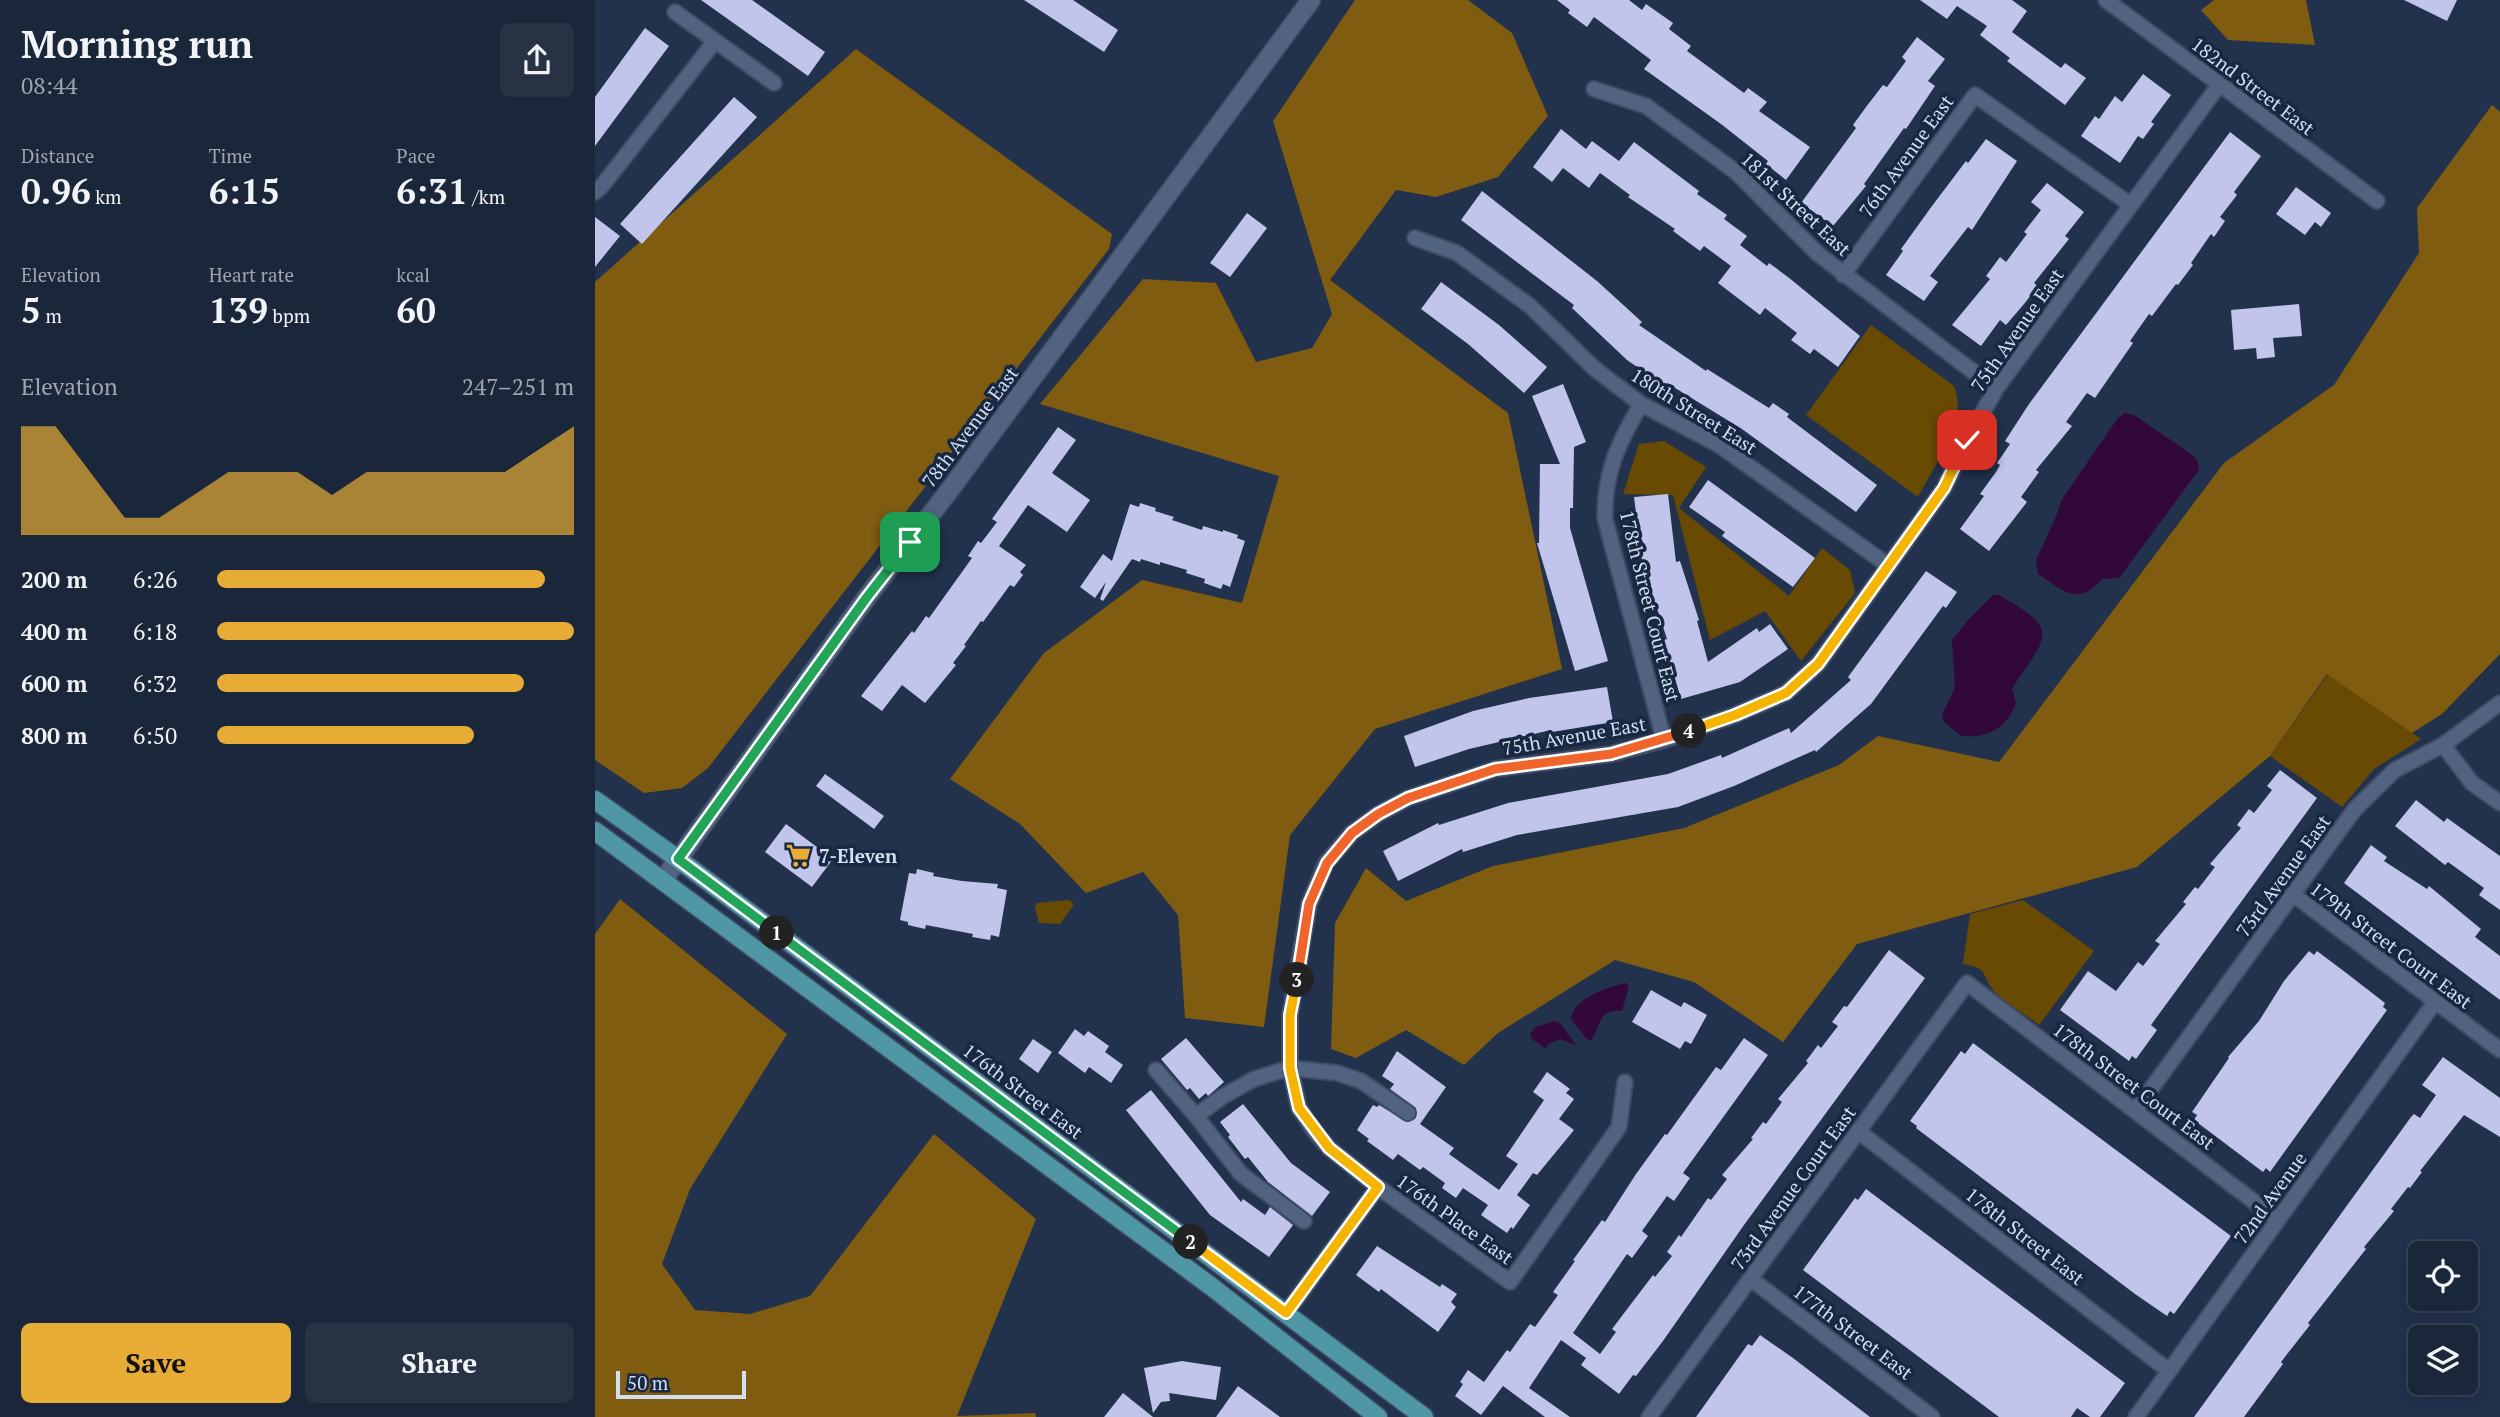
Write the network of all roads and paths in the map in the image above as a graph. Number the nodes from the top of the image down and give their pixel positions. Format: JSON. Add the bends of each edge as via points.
{"nodes":[{"id":1,"x":1311,"y":0,"type":"edge"},
{"id":2,"x":2106,"y":0,"type":"edge"},
{"id":3,"x":675,"y":12,"type":"dead end"},
{"id":4,"x":715,"y":41,"type":"junction"},
{"id":5,"x":774,"y":83,"type":"dead end"},
{"id":6,"x":2220,"y":85,"type":"junction"},
{"id":7,"x":1594,"y":89,"type":"dead end"},
{"id":8,"x":595,"y":192,"type":"edge"},
{"id":9,"x":2377,"y":201,"type":"dead end"},
{"id":10,"x":2131,"y":205,"type":"junction"},
{"id":11,"x":1415,"y":238,"type":"dead end"},
{"id":12,"x":1843,"y":275,"type":"junction"},
{"id":13,"x":1996,"y":388,"type":"junction"},
{"id":14,"x":1641,"y":404,"type":"junction"},
{"id":15,"x":1889,"y":566,"type":"junction"},
{"id":16,"x":2500,"y":703,"type":"edge"},
{"id":17,"x":1664,"y":740,"type":"junction"},
{"id":18,"x":2443,"y":745,"type":"junction"},
{"id":19,"x":595,"y":800,"type":"edge"},
{"id":20,"x":2500,"y":803,"type":"edge"},
{"id":21,"x":595,"y":831,"type":"edge"},
{"id":22,"x":678,"y":859,"type":"junction"},
{"id":23,"x":664,"y":879,"type":"junction"},
{"id":24,"x":2294,"y":895,"type":"junction"},
{"id":25,"x":1967,"y":982,"type":"joint"},
{"id":26,"x":2435,"y":1002,"type":"junction"},
{"id":27,"x":2500,"y":1050,"type":"edge"},
{"id":28,"x":1290,"y":1068,"type":"junction"},
{"id":29,"x":1156,"y":1070,"type":"dead end"},
{"id":30,"x":1625,"y":1082,"type":"dead end"},
{"id":31,"x":2135,"y":1111,"type":"junction"},
{"id":32,"x":1408,"y":1113,"type":"dead end"},
{"id":33,"x":1196,"y":1115,"type":"junction"},
{"id":34,"x":1858,"y":1131,"type":"junction"},
{"id":35,"x":1378,"y":1187,"type":"junction"},
{"id":36,"x":2278,"y":1220,"type":"junction"},
{"id":37,"x":1304,"y":1221,"type":"dead end"},
{"id":38,"x":1751,"y":1279,"type":"junction"},
{"id":39,"x":1212,"y":1287,"type":"junction"},
{"id":40,"x":1286,"y":1313,"type":"junction"},
{"id":41,"x":2169,"y":1371,"type":"junction"},
{"id":42,"x":1378,"y":1417,"type":"edge"},
{"id":43,"x":1424,"y":1417,"type":"edge"},
{"id":44,"x":1649,"y":1417,"type":"edge"},
{"id":45,"x":1932,"y":1417,"type":"edge"},
{"id":46,"x":2136,"y":1417,"type":"edge"}],
"edges":[{"from":1,"to":22,"type":"street","name":"78th Avenue East"},
{"from":2,"to":6,"type":"street","name":"182nd Street East"},
{"from":3,"to":4,"type":"street"},
{"from":4,"to":5,"type":"street"},
{"from":4,"to":8,"type":"street"},
{"from":6,"to":9,"type":"street","name":"182nd Street East"},
{"from":6,"to":10,"type":"street","name":"75th Avenue East"},
{"from":7,"to":12,"type":"street","name":"181st Street East","via":[[1646,107],[1736,172]]},
{"from":10,"to":12,"type":"street","name":"76th Avenue East","via":[[1975,95]]},
{"from":10,"to":13,"type":"street","name":"75th Avenue East"},
{"from":11,"to":14,"type":"street","name":"180th Street East","via":[[1457,253],[1530,306],[1595,369]]},
{"from":12,"to":13,"type":"street","name":"181st Street East"},
{"from":13,"to":15,"type":"street","name":"75th Avenue East","via":[[1944,488]]},
{"from":14,"to":15,"type":"street","name":"180th Street East","via":[[1719,446]]},
{"from":14,"to":17,"type":"street","name":"178th Street Court East","via":[[1611,464],[1604,493],[1605,519]]},
{"from":15,"to":17,"type":"street","name":"75th Avenue East","via":[[1818,664],[1786,693]]},
{"from":16,"to":18,"type":"street","name":"73rd Avenue East"},
{"from":17,"to":28,"type":"street","name":"75th Avenue East","via":[[1611,754],[1495,769],[1408,798],[1352,833],[1327,863],[1309,904],[1290,1015]]},
{"from":18,"to":20,"type":"street","via":[[2472,783]]},
{"from":18,"to":24,"type":"street","name":"73rd Avenue East","via":[[2395,770],[2354,809]]},
{"from":19,"to":22,"type":"main road","name":"176th Street East"},
{"from":21,"to":23,"type":"main road"},
{"from":22,"to":23,"type":"street","name":"78th Avenue East"},
{"from":22,"to":40,"type":"main road","name":"176th Street East"},
{"from":23,"to":39,"type":"main road"},
{"from":24,"to":26,"type":"street","name":"179th Street Court East"},
{"from":24,"to":31,"type":"street","name":"73rd Avenue East"},
{"from":25,"to":31,"type":"street","name":"178th Street Court East"},
{"from":25,"to":34,"type":"street","name":"73rd Avenue Court East"},
{"from":26,"to":27,"type":"street","name":"179th Street Court East"},
{"from":26,"to":36,"type":"street","name":"72nd Avenue"},
{"from":28,"to":32,"type":"street","via":[[1337,1073],[1361,1081]]},
{"from":28,"to":33,"type":"street","via":[[1254,1079]]},
{"from":28,"to":35,"type":"street","name":"75th Avenue East","via":[[1299,1108],[1315,1132]]},
{"from":29,"to":33,"type":"street"},
{"from":30,"to":35,"type":"street","name":"176th Place East","via":[[1619,1127],[1510,1282]]},
{"from":31,"to":36,"type":"street","name":"178th Street Court East"},
{"from":33,"to":37,"type":"street","via":[[1241,1174]]},
{"from":34,"to":38,"type":"street","name":"73rd Avenue Court East"},
{"from":34,"to":41,"type":"street","name":"178th Street East"},
{"from":35,"to":40,"type":"street"},
{"from":36,"to":41,"type":"street","name":"72nd Avenue"},
{"from":38,"to":44,"type":"street","name":"73rd Avenue Court East"},
{"from":38,"to":45,"type":"street","name":"177th Street East"},
{"from":39,"to":40,"type":"main road","via":[[1267,1316]]},
{"from":39,"to":42,"type":"main road"},
{"from":40,"to":43,"type":"main road","name":"176th Street East"},
{"from":41,"to":46,"type":"street","name":"72nd Avenue"}]}
